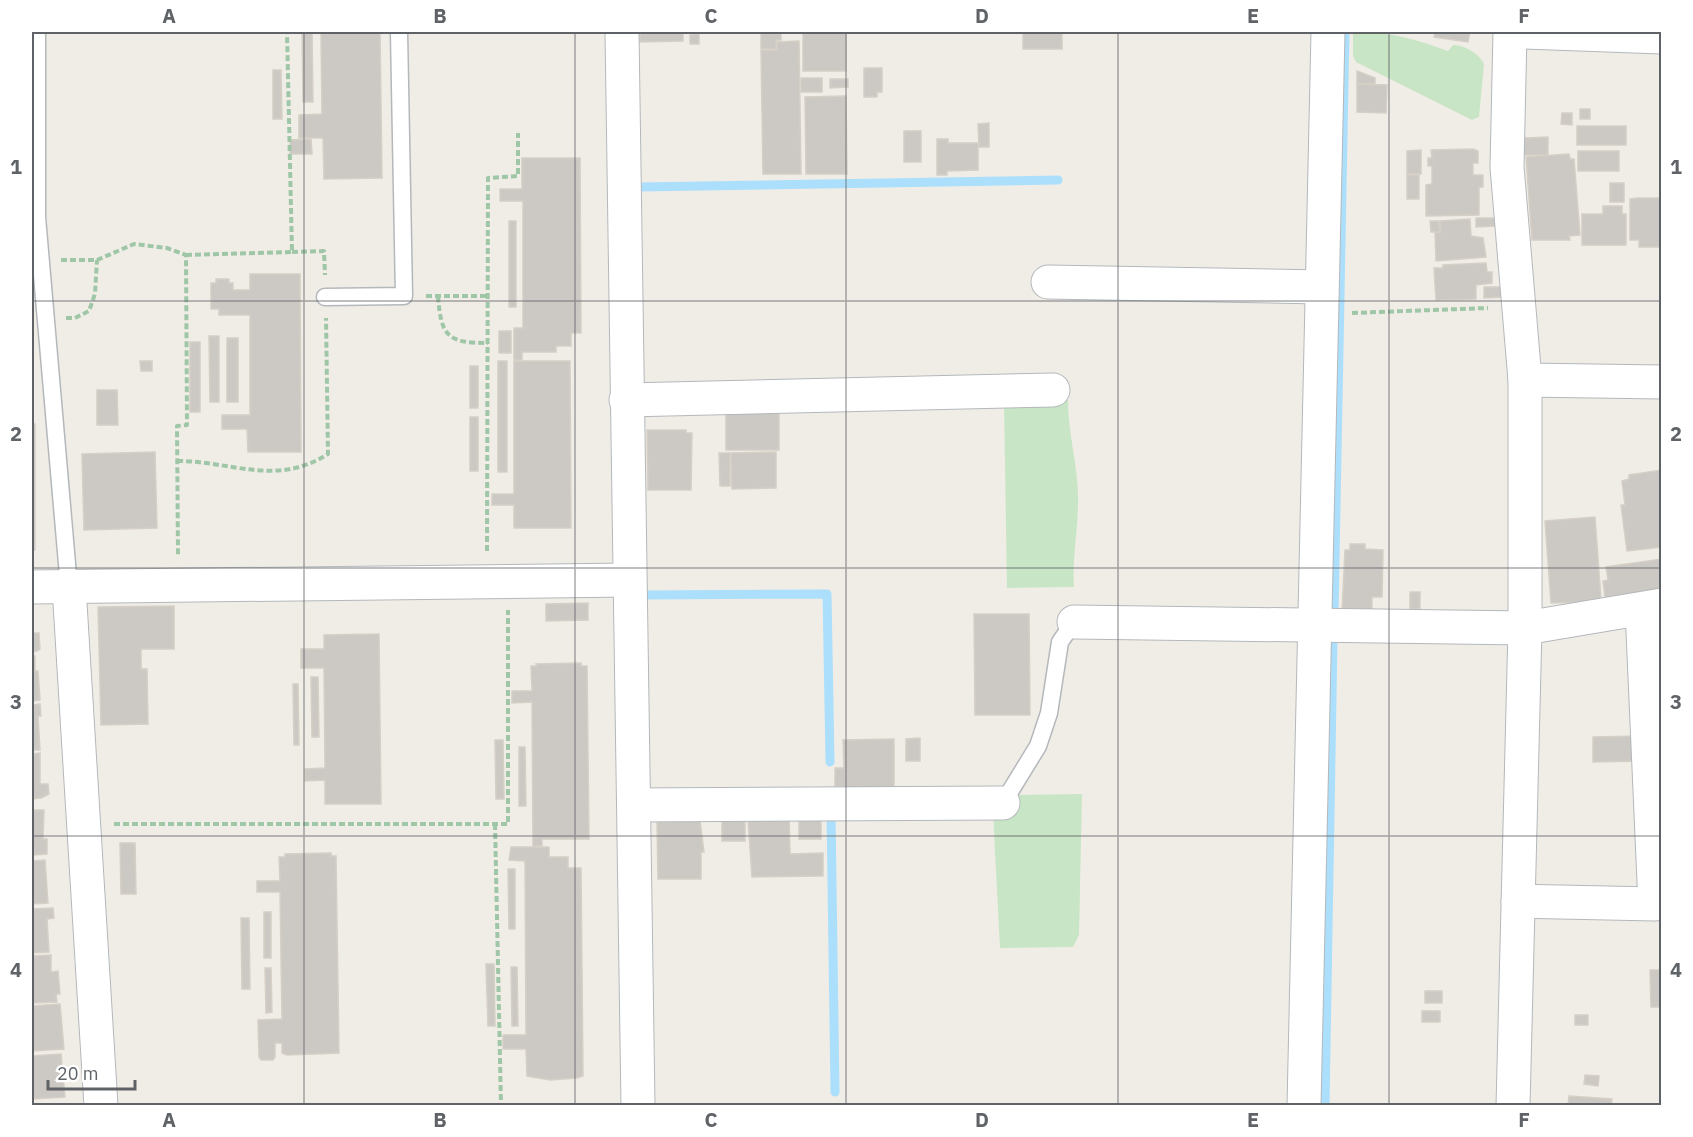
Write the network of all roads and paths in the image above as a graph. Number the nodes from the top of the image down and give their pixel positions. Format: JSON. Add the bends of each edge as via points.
{"nodes":[{"id":1,"x":37,"y":32,"type":"edge"},
{"id":2,"x":287,"y":32,"type":"edge"},
{"id":3,"x":399,"y":32,"type":"edge"},
{"id":4,"x":622,"y":32,"type":"edge"},
{"id":5,"x":1328,"y":32,"type":"edge"},
{"id":6,"x":1510,"y":32,"type":"edge"},
{"id":7,"x":1521,"y":32,"type":"edge"},
{"id":8,"x":1662,"y":37,"type":"edge"},
{"id":9,"x":518,"y":133,"type":"dead end"},
{"id":10,"x":292,"y":252,"type":"junction"},
{"id":11,"x":186,"y":255,"type":"junction"},
{"id":12,"x":39,"y":259,"type":"junction"},
{"id":13,"x":98,"y":260,"type":"junction"},
{"id":14,"x":1048,"y":282,"type":"dead end"},
{"id":15,"x":1322,"y":287,"type":"junction"},
{"id":16,"x":404,"y":296,"type":"junction"},
{"id":17,"x":438,"y":296,"type":"junction"},
{"id":18,"x":488,"y":296,"type":"junction"},
{"id":19,"x":325,"y":297,"type":"junction"},
{"id":20,"x":1519,"y":307,"type":"junction"},
{"id":21,"x":43,"y":310,"type":"junction"},
{"id":22,"x":1349,"y":313,"type":"dead end"},
{"id":23,"x":488,"y":343,"type":"junction"},
{"id":24,"x":1525,"y":380,"type":"junction"},
{"id":25,"x":1662,"y":382,"type":"edge"},
{"id":26,"x":1053,"y":390,"type":"dead end"},
{"id":27,"x":626,"y":400,"type":"junction"},
{"id":28,"x":177,"y":460,"type":"junction"},
{"id":29,"x":629,"y":580,"type":"junction"},
{"id":30,"x":497,"y":582,"type":"junction"},
{"id":31,"x":178,"y":586,"type":"junction"},
{"id":32,"x":32,"y":587,"type":"edge"},
{"id":33,"x":69,"y":587,"type":"junction"},
{"id":34,"x":1652,"y":607,"type":"edge"},
{"id":35,"x":1074,"y":622,"type":"joint"},
{"id":36,"x":1313,"y":625,"type":"junction"},
{"id":37,"x":1525,"y":628,"type":"junction"},
{"id":38,"x":1003,"y":802,"type":"joint"},
{"id":39,"x":634,"y":805,"type":"junction"},
{"id":40,"x":84,"y":824,"type":"junction"},
{"id":41,"x":495,"y":824,"type":"junction"},
{"id":42,"x":1518,"y":902,"type":"junction"},
{"id":43,"x":101,"y":1106,"type":"edge"},
{"id":44,"x":501,"y":1106,"type":"edge"},
{"id":45,"x":638,"y":1106,"type":"edge"},
{"id":46,"x":1304,"y":1106,"type":"edge"},
{"id":47,"x":1513,"y":1106,"type":"edge"}],
"edges":[{"from":1,"to":12,"type":"lane"},
{"from":2,"to":10,"type":"path"},
{"from":3,"to":16,"type":"lane"},
{"from":4,"to":27,"type":"street"},
{"from":5,"to":15,"type":"street"},
{"from":6,"to":20,"type":"street","via":[[1507,167]]},
{"from":7,"to":8,"type":"street"},
{"from":9,"to":18,"type":"path","via":[[518,176],[488,178]]},
{"from":10,"to":11,"type":"path"},
{"from":10,"to":19,"type":"path","via":[[324,251]]},
{"from":11,"to":13,"type":"path","via":[[134,244]]},
{"from":11,"to":28,"type":"path","via":[[187,425],[177,426]]},
{"from":12,"to":13,"type":"path"},
{"from":12,"to":21,"type":"lane"},
{"from":13,"to":21,"type":"path","via":[[89,311],[75,318],[61,318]]},
{"from":14,"to":15,"type":"street"},
{"from":15,"to":36,"type":"street"},
{"from":16,"to":17,"type":"path"},
{"from":16,"to":19,"type":"lane"},
{"from":17,"to":18,"type":"path"},
{"from":17,"to":23,"type":"path","via":[[440,323],[448,336],[462,343]]},
{"from":18,"to":23,"type":"path"},
{"from":19,"to":28,"type":"path","via":[[328,454],[291,471]]},
{"from":20,"to":22,"type":"path"},
{"from":20,"to":24,"type":"street"},
{"from":21,"to":33,"type":"lane"},
{"from":23,"to":30,"type":"path"},
{"from":24,"to":25,"type":"street"},
{"from":24,"to":37,"type":"street"},
{"from":26,"to":27,"type":"street"},
{"from":27,"to":29,"type":"street"},
{"from":28,"to":31,"type":"path"},
{"from":29,"to":30,"type":"street"},
{"from":29,"to":39,"type":"street"},
{"from":30,"to":31,"type":"street"},
{"from":30,"to":41,"type":"path","via":[[508,824]]},
{"from":31,"to":33,"type":"street"},
{"from":32,"to":33,"type":"street"},
{"from":33,"to":40,"type":"street"},
{"from":34,"to":37,"type":"street"},
{"from":34,"to":42,"type":"street","via":[[1655,904]]},
{"from":35,"to":36,"type":"street"},
{"from":35,"to":38,"type":"lane","via":[[1060,642],[1049,713],[1038,746]]},
{"from":36,"to":37,"type":"street"},
{"from":36,"to":46,"type":"street"},
{"from":37,"to":42,"type":"street"},
{"from":38,"to":39,"type":"street"},
{"from":39,"to":45,"type":"street"},
{"from":40,"to":41,"type":"path"},
{"from":40,"to":43,"type":"street"},
{"from":41,"to":44,"type":"path"},
{"from":42,"to":47,"type":"street"}]}
